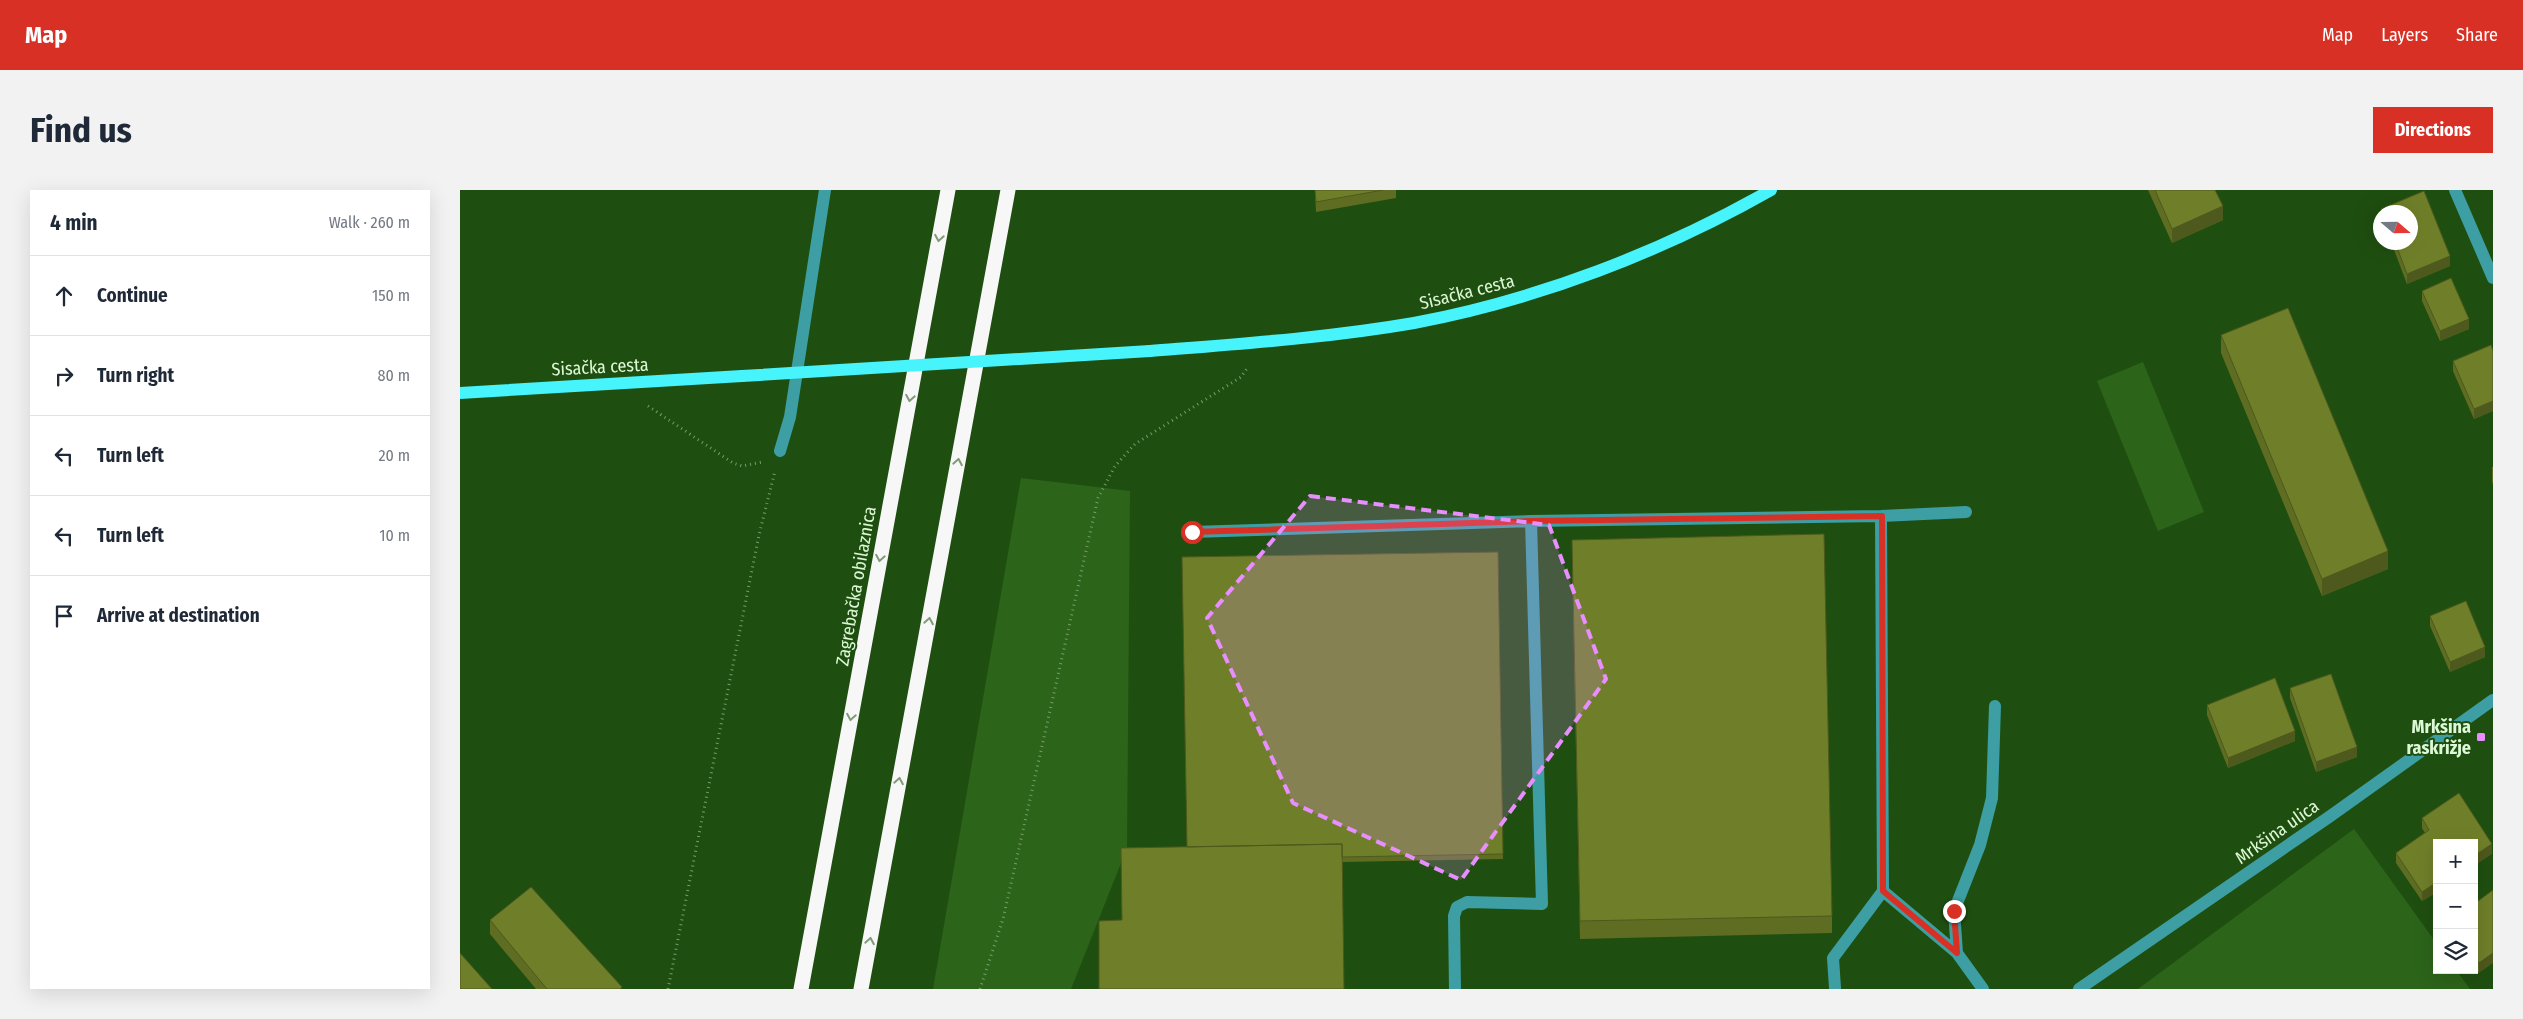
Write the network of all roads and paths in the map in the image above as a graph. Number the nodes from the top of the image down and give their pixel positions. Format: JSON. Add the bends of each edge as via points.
{"nodes":[{"id":1,"x":825,"y":190,"type":"edge"},
{"id":2,"x":948,"y":190,"type":"edge"},
{"id":3,"x":1008,"y":190,"type":"edge"},
{"id":4,"x":1771,"y":190,"type":"edge"},
{"id":5,"x":2455,"y":190,"type":"edge"},
{"id":6,"x":2493,"y":278,"type":"edge"},
{"id":7,"x":1248,"y":367,"type":"dead end"},
{"id":8,"x":460,"y":393,"type":"edge"},
{"id":9,"x":648,"y":406,"type":"dead end"},
{"id":10,"x":780,"y":451,"type":"junction"},
{"id":11,"x":1966,"y":512,"type":"dead end"},
{"id":12,"x":1882,"y":516,"type":"junction"},
{"id":13,"x":1531,"y":521,"type":"junction"},
{"id":14,"x":1192,"y":532,"type":"dead end"},
{"id":15,"x":2493,"y":700,"type":"edge"},
{"id":16,"x":1995,"y":706,"type":"dead end"},
{"id":17,"x":1883,"y":891,"type":"junction"},
{"id":18,"x":1957,"y":953,"type":"junction"},
{"id":19,"x":1835,"y":988,"type":"dead end"},
{"id":20,"x":668,"y":989,"type":"edge"},
{"id":21,"x":801,"y":989,"type":"edge"},
{"id":22,"x":861,"y":989,"type":"edge"},
{"id":23,"x":980,"y":989,"type":"edge"},
{"id":24,"x":1455,"y":989,"type":"edge"},
{"id":25,"x":1983,"y":989,"type":"edge"},
{"id":26,"x":2079,"y":989,"type":"edge"}],
"edges":[{"from":1,"to":10,"type":"street","via":[[790,417]]},
{"from":2,"to":21,"type":"highway","name":"Zagrebačka obilaznica","one_way":true},
{"from":22,"to":3,"type":"highway","one_way":true},
{"from":4,"to":8,"type":"main road","name":"Sisačka cesta","bridge":true,"via":[[1732,212],[1626,261],[1532,294],[1415,322],[1354,332],[1150,351]]},
{"from":5,"to":6,"type":"street"},
{"from":7,"to":23,"type":"path","via":[[1241,377],[1135,444],[1115,466],[1098,498],[1003,919]]},
{"from":9,"to":10,"type":"path","via":[[733,463],[754,465]]},
{"from":10,"to":20,"type":"path","via":[[759,535]]},
{"from":11,"to":12,"type":"street"},
{"from":12,"to":13,"type":"street"},
{"from":12,"to":17,"type":"street"},
{"from":13,"to":14,"type":"street"},
{"from":13,"to":24,"type":"street","via":[[1542,904],[1468,902],[1457,907],[1454,916]]},
{"from":15,"to":26,"type":"street","name":"Mrkšina ulica"},
{"from":16,"to":18,"type":"street","via":[[1992,798],[1980,845],[1954,911]]},
{"from":17,"to":18,"type":"street"},
{"from":17,"to":19,"type":"street","via":[[1833,958]]},
{"from":18,"to":25,"type":"street"}]}
